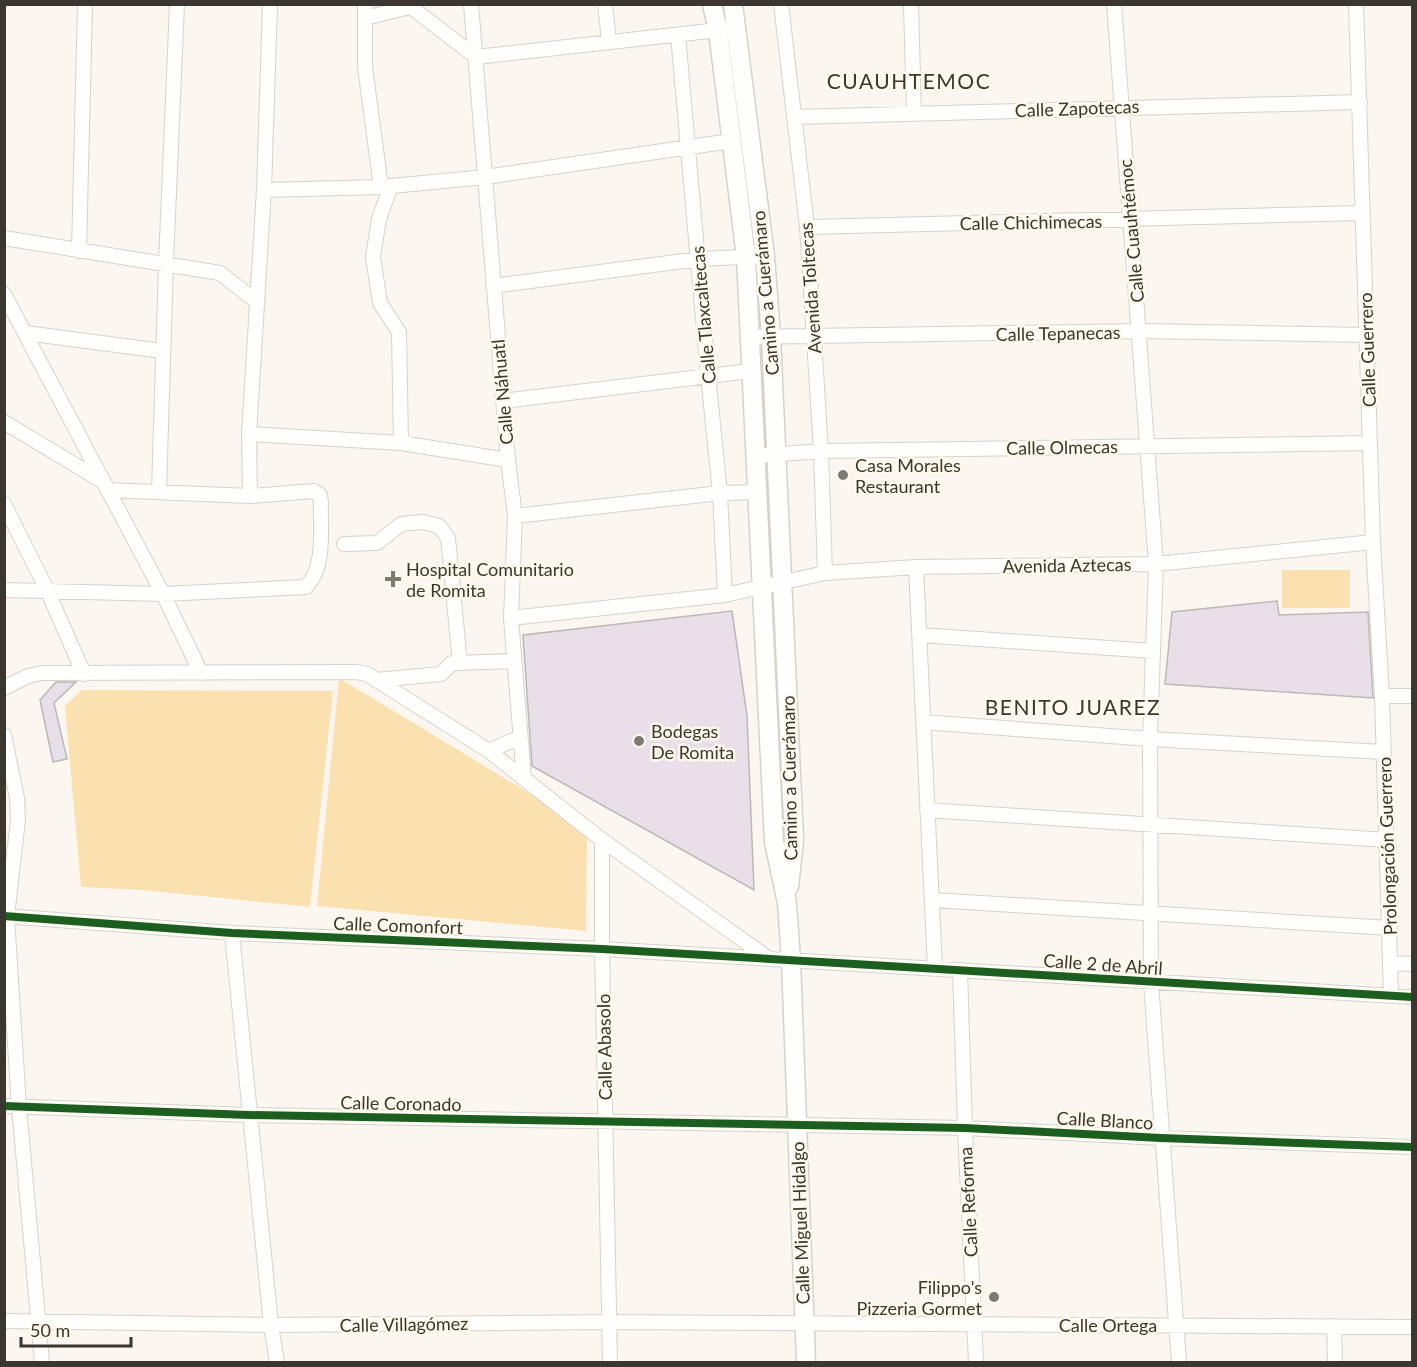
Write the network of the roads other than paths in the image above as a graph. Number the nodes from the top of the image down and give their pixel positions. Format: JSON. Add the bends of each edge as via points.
{"nodes":[{"id":1,"x":85,"y":4,"type":"edge"},
{"id":2,"x":177,"y":4,"type":"edge"},
{"id":3,"x":270,"y":4,"type":"edge"},
{"id":4,"x":471,"y":4,"type":"edge"},
{"id":5,"x":605,"y":4,"type":"edge"},
{"id":6,"x":712,"y":4,"type":"edge"},
{"id":7,"x":733,"y":4,"type":"edge"},
{"id":8,"x":781,"y":4,"type":"edge"},
{"id":9,"x":912,"y":4,"type":"edge"},
{"id":10,"x":1114,"y":4,"type":"edge"},
{"id":11,"x":1356,"y":4,"type":"edge"},
{"id":12,"x":408,"y":6,"type":"edge"},
{"id":13,"x":365,"y":11,"type":"edge"},
{"id":14,"x":727,"y":29,"type":"junction"},
{"id":15,"x":678,"y":35,"type":"junction"},
{"id":16,"x":609,"y":42,"type":"junction"},
{"id":17,"x":476,"y":57,"type":"junction"},
{"id":18,"x":1360,"y":102,"type":"junction"},
{"id":19,"x":1121,"y":107,"type":"junction"},
{"id":20,"x":914,"y":113,"type":"junction"},
{"id":21,"x":794,"y":117,"type":"junction"},
{"id":22,"x":731,"y":141,"type":"junction"},
{"id":23,"x":688,"y":146,"type":"junction"},
{"id":24,"x":485,"y":177,"type":"junction"},
{"id":25,"x":386,"y":187,"type":"junction"},
{"id":26,"x":264,"y":190,"type":"junction"},
{"id":27,"x":1363,"y":213,"type":"junction"},
{"id":28,"x":1130,"y":219,"type":"junction"},
{"id":29,"x":807,"y":227,"type":"junction"},
{"id":30,"x":4,"y":238,"type":"edge"},
{"id":31,"x":79,"y":251,"type":"junction"},
{"id":32,"x":765,"y":256,"type":"junction"},
{"id":33,"x":746,"y":257,"type":"junction"},
{"id":34,"x":699,"y":259,"type":"junction"},
{"id":35,"x":166,"y":263,"type":"junction"},
{"id":36,"x":493,"y":286,"type":"junction"},
{"id":37,"x":4,"y":294,"type":"edge"},
{"id":38,"x":257,"y":302,"type":"junction"},
{"id":39,"x":1140,"y":332,"type":"junction"},
{"id":40,"x":27,"y":333,"type":"junction"},
{"id":41,"x":1367,"y":335,"type":"junction"},
{"id":42,"x":748,"y":337,"type":"junction"},
{"id":43,"x":771,"y":337,"type":"junction"},
{"id":44,"x":813,"y":337,"type":"junction"},
{"id":45,"x":162,"y":351,"type":"junction"},
{"id":46,"x":750,"y":371,"type":"junction"},
{"id":47,"x":708,"y":375,"type":"junction"},
{"id":48,"x":503,"y":401,"type":"junction"},
{"id":49,"x":4,"y":422,"type":"edge"},
{"id":50,"x":249,"y":434,"type":"junction"},
{"id":51,"x":401,"y":443,"type":"junction"},
{"id":52,"x":1370,"y":443,"type":"junction"},
{"id":53,"x":1148,"y":446,"type":"junction"},
{"id":54,"x":821,"y":451,"type":"junction"},
{"id":55,"x":776,"y":455,"type":"junction"},
{"id":56,"x":754,"y":456,"type":"junction"},
{"id":57,"x":508,"y":460,"type":"junction"},
{"id":58,"x":105,"y":486,"type":"junction"},
{"id":59,"x":159,"y":491,"type":"junction"},
{"id":60,"x":758,"y":492,"type":"junction"},
{"id":61,"x":720,"y":493,"type":"junction"},
{"id":62,"x":250,"y":495,"type":"junction"},
{"id":63,"x":4,"y":504,"type":"edge"},
{"id":64,"x":515,"y":516,"type":"junction"},
{"id":65,"x":1373,"y":542,"type":"junction"},
{"id":66,"x":344,"y":544,"type":"dead end"},
{"id":67,"x":1156,"y":564,"type":"junction"},
{"id":68,"x":916,"y":567,"type":"junction"},
{"id":69,"x":825,"y":573,"type":"junction"},
{"id":70,"x":782,"y":581,"type":"junction"},
{"id":71,"x":762,"y":588,"type":"junction"},
{"id":72,"x":4,"y":590,"type":"edge"},
{"id":73,"x":46,"y":590,"type":"junction"},
{"id":74,"x":163,"y":594,"type":"junction"},
{"id":75,"x":725,"y":595,"type":"junction"},
{"id":76,"x":511,"y":618,"type":"junction"},
{"id":77,"x":920,"y":635,"type":"junction"},
{"id":78,"x":1153,"y":651,"type":"junction"},
{"id":79,"x":514,"y":662,"type":"junction"},
{"id":80,"x":460,"y":663,"type":"junction"},
{"id":81,"x":201,"y":673,"type":"junction"},
{"id":82,"x":84,"y":674,"type":"junction"},
{"id":83,"x":372,"y":677,"type":"junction"},
{"id":84,"x":4,"y":688,"type":"edge"},
{"id":85,"x":1382,"y":696,"type":"junction"},
{"id":86,"x":1413,"y":696,"type":"edge"},
{"id":87,"x":923,"y":722,"type":"junction"},
{"id":88,"x":4,"y":735,"type":"edge"},
{"id":89,"x":520,"y":737,"type":"junction"},
{"id":90,"x":1150,"y":739,"type":"junction"},
{"id":91,"x":489,"y":751,"type":"junction"},
{"id":92,"x":1383,"y":752,"type":"junction"},
{"id":93,"x":524,"y":779,"type":"junction"},
{"id":94,"x":11,"y":798,"type":"edge"},
{"id":95,"x":927,"y":810,"type":"junction"},
{"id":96,"x":1150,"y":825,"type":"junction"},
{"id":97,"x":602,"y":840,"type":"junction"},
{"id":98,"x":1387,"y":840,"type":"junction"},
{"id":99,"x":932,"y":900,"type":"junction"},
{"id":100,"x":787,"y":903,"type":"junction"},
{"id":101,"x":1149,"y":914,"type":"junction"},
{"id":102,"x":6,"y":916,"type":"edge"},
{"id":103,"x":1390,"y":928,"type":"junction"},
{"id":104,"x":232,"y":933,"type":"junction"},
{"id":105,"x":602,"y":949,"type":"junction"},
{"id":106,"x":768,"y":958,"type":"junction"},
{"id":107,"x":791,"y":960,"type":"junction"},
{"id":108,"x":1391,"y":963,"type":"junction"},
{"id":109,"x":1413,"y":964,"type":"edge"},
{"id":110,"x":935,"y":968,"type":"junction"},
{"id":111,"x":960,"y":970,"type":"junction"},
{"id":112,"x":1151,"y":983,"type":"junction"},
{"id":113,"x":1391,"y":996,"type":"junction"},
{"id":114,"x":1413,"y":997,"type":"edge"},
{"id":115,"x":12,"y":1106,"type":"edge"},
{"id":116,"x":249,"y":1115,"type":"junction"},
{"id":117,"x":606,"y":1123,"type":"junction"},
{"id":118,"x":796,"y":1126,"type":"junction"},
{"id":119,"x":964,"y":1128,"type":"junction"},
{"id":120,"x":1161,"y":1138,"type":"junction"},
{"id":121,"x":1413,"y":1147,"type":"edge"},
{"id":122,"x":4,"y":1321,"type":"edge"},
{"id":123,"x":38,"y":1321,"type":"junction"},
{"id":124,"x":609,"y":1322,"type":"junction"},
{"id":125,"x":804,"y":1323,"type":"junction"},
{"id":126,"x":974,"y":1324,"type":"junction"},
{"id":127,"x":271,"y":1325,"type":"junction"},
{"id":128,"x":1176,"y":1325,"type":"junction"},
{"id":129,"x":1334,"y":1326,"type":"junction"},
{"id":130,"x":1413,"y":1327,"type":"edge"},
{"id":131,"x":42,"y":1362,"type":"edge"},
{"id":132,"x":277,"y":1362,"type":"edge"},
{"id":133,"x":610,"y":1362,"type":"edge"},
{"id":134,"x":806,"y":1362,"type":"edge"},
{"id":135,"x":976,"y":1362,"type":"edge"},
{"id":136,"x":1179,"y":1362,"type":"edge"},
{"id":137,"x":1335,"y":1362,"type":"edge"}],
"edges":[{"from":1,"to":31,"type":"street"},
{"from":2,"to":35,"type":"street"},
{"from":3,"to":26,"type":"street"},
{"from":4,"to":17,"type":"street","name":"Calle Náhuatl"},
{"from":5,"to":16,"type":"street"},
{"from":6,"to":14,"type":"main road","name":"Camino a Cuerámaro"},
{"from":7,"to":14,"type":"main road","name":"Camino a Cuerámaro"},
{"from":8,"to":21,"type":"street","name":"Avenida Toltecas"},
{"from":9,"to":20,"type":"street"},
{"from":10,"to":19,"type":"street","name":"Calle Cuauhtémoc"},
{"from":11,"to":18,"type":"street","name":"Calle Guerrero"},
{"from":12,"to":13,"type":"street"},
{"from":12,"to":17,"type":"street"},
{"from":13,"to":25,"type":"street","via":[[365,67]]},
{"from":14,"to":15,"type":"street"},
{"from":14,"to":22,"type":"main road","name":"Camino a Cuerámaro"},
{"from":14,"to":32,"type":"main road","name":"Camino a Cuerámaro"},
{"from":15,"to":16,"type":"street"},
{"from":15,"to":23,"type":"street","name":"Calle Tlaxcaltecas"},
{"from":16,"to":17,"type":"street"},
{"from":17,"to":24,"type":"street","name":"Calle Náhuatl"},
{"from":18,"to":19,"type":"street","name":"Calle Zapotecas"},
{"from":18,"to":27,"type":"street","name":"Calle Guerrero"},
{"from":19,"to":20,"type":"street","name":"Calle Zapotecas"},
{"from":19,"to":28,"type":"street","name":"Calle Cuauhtémoc"},
{"from":20,"to":21,"type":"street","name":"Calle Zapotecas"},
{"from":21,"to":29,"type":"street","name":"Avenida Toltecas"},
{"from":22,"to":23,"type":"street"},
{"from":22,"to":33,"type":"main road","name":"Camino a Cuerámaro"},
{"from":23,"to":24,"type":"street"},
{"from":23,"to":34,"type":"street","name":"Calle Tlaxcaltecas"},
{"from":24,"to":25,"type":"street"},
{"from":24,"to":36,"type":"street","name":"Calle Náhuatl"},
{"from":25,"to":26,"type":"street"},
{"from":25,"to":51,"type":"street","via":[[373,257],[380,303],[399,332]]},
{"from":26,"to":38,"type":"street"},
{"from":27,"to":28,"type":"street","name":"Calle Chichimecas"},
{"from":27,"to":41,"type":"street","name":"Calle Guerrero"},
{"from":28,"to":29,"type":"street","name":"Calle Chichimecas"},
{"from":28,"to":39,"type":"street","name":"Calle Cuauhtémoc"},
{"from":29,"to":44,"type":"street","name":"Avenida Toltecas"},
{"from":30,"to":31,"type":"street"},
{"from":31,"to":35,"type":"street"},
{"from":32,"to":33,"type":"street"},
{"from":32,"to":43,"type":"main road","name":"Camino a Cuerámaro"},
{"from":33,"to":34,"type":"street"},
{"from":33,"to":42,"type":"main road","name":"Camino a Cuerámaro"},
{"from":34,"to":36,"type":"street"},
{"from":34,"to":47,"type":"street","name":"Calle Tlaxcaltecas"},
{"from":35,"to":38,"type":"street","via":[[220,273]]},
{"from":35,"to":45,"type":"street"},
{"from":36,"to":48,"type":"street","name":"Calle Náhuatl"},
{"from":37,"to":40,"type":"street"},
{"from":38,"to":50,"type":"street"},
{"from":39,"to":41,"type":"street","name":"Calle Tepanecas"},
{"from":39,"to":44,"type":"street","name":"Calle Tepanecas"},
{"from":39,"to":53,"type":"street","name":"Calle Cuauhtémoc"},
{"from":40,"to":45,"type":"street"},
{"from":40,"to":58,"type":"street"},
{"from":41,"to":52,"type":"street","name":"Calle Guerrero"},
{"from":42,"to":43,"type":"street","name":"Calle Tepanecas"},
{"from":42,"to":46,"type":"main road","name":"Camino a Cuerámaro"},
{"from":43,"to":44,"type":"street","name":"Calle Tepanecas"},
{"from":43,"to":55,"type":"main road","name":"Camino a Cuerámaro"},
{"from":44,"to":54,"type":"street","name":"Avenida Toltecas"},
{"from":45,"to":59,"type":"street"},
{"from":46,"to":47,"type":"street"},
{"from":46,"to":56,"type":"main road","name":"Camino a Cuerámaro"},
{"from":47,"to":48,"type":"street"},
{"from":47,"to":61,"type":"street","name":"Calle Tlaxcaltecas"},
{"from":48,"to":57,"type":"street","name":"Calle Náhuatl"},
{"from":49,"to":58,"type":"street"},
{"from":50,"to":51,"type":"street"},
{"from":50,"to":62,"type":"street"},
{"from":51,"to":57,"type":"street"},
{"from":52,"to":53,"type":"street","name":"Calle Olmecas"},
{"from":52,"to":65,"type":"street","name":"Calle Guerrero"},
{"from":53,"to":54,"type":"street","name":"Calle Olmecas"},
{"from":53,"to":67,"type":"street","name":"Calle Cuauhtémoc"},
{"from":54,"to":55,"type":"street","name":"Calle Olmecas"},
{"from":54,"to":69,"type":"street","name":"Avenida Toltecas"},
{"from":55,"to":56,"type":"street","name":"Calle Olmecas"},
{"from":55,"to":70,"type":"main road","name":"Camino a Cuerámaro"},
{"from":56,"to":60,"type":"main road","name":"Camino a Cuerámaro"},
{"from":57,"to":64,"type":"street","name":"Calle Náhuatl"},
{"from":58,"to":59,"type":"street"},
{"from":58,"to":74,"type":"street"},
{"from":59,"to":62,"type":"street"},
{"from":60,"to":61,"type":"street"},
{"from":60,"to":71,"type":"main road","name":"Camino a Cuerámaro"},
{"from":61,"to":64,"type":"street"},
{"from":61,"to":75,"type":"street","name":"Calle Tlaxcaltecas"},
{"from":62,"to":74,"type":"street","via":[[314,491],[320,495],[319,564],[315,579],[306,587]]},
{"from":63,"to":73,"type":"street"},
{"from":64,"to":76,"type":"street","name":"Calle Náhuatl"},
{"from":65,"to":67,"type":"street","name":"Avenida Aztecas"},
{"from":65,"to":85,"type":"street","name":"Calle Guerrero"},
{"from":66,"to":80,"type":"street","via":[[377,543],[401,524],[423,522],[439,526],[448,538]]},
{"from":67,"to":68,"type":"street","name":"Avenida Aztecas"},
{"from":67,"to":78,"type":"street","name":"Calle Cuauhtémoc"},
{"from":68,"to":69,"type":"street","name":"Avenida Aztecas"},
{"from":68,"to":77,"type":"street"},
{"from":69,"to":70,"type":"street","name":"Avenida Aztecas"},
{"from":70,"to":71,"type":"street","name":"Avenida Aztecas"},
{"from":70,"to":100,"type":"main road","name":"Camino a Cuerámaro","via":[[794,840]]},
{"from":71,"to":75,"type":"street","name":"Avenida Aztecas"},
{"from":71,"to":100,"type":"main road","name":"Camino a Cuerámaro","via":[[774,842]]},
{"from":72,"to":73,"type":"street"},
{"from":73,"to":74,"type":"street"},
{"from":73,"to":82,"type":"street"},
{"from":74,"to":81,"type":"street"},
{"from":75,"to":76,"type":"street","name":"Avenida Aztecas"},
{"from":76,"to":79,"type":"street","name":"Calle Náhuatl"},
{"from":77,"to":78,"type":"street"},
{"from":77,"to":87,"type":"street"},
{"from":78,"to":90,"type":"street","name":"Calle Cuauhtémoc"},
{"from":79,"to":80,"type":"street"},
{"from":79,"to":89,"type":"street","name":"Calle Náhuatl"},
{"from":80,"to":83,"type":"street","via":[[452,663],[441,674]]},
{"from":81,"to":82,"type":"street"},
{"from":81,"to":83,"type":"street","via":[[356,672]]},
{"from":82,"to":84,"type":"street","via":[[42,673]]},
{"from":83,"to":91,"type":"street"},
{"from":85,"to":86,"type":"street"},
{"from":85,"to":92,"type":"street","name":"Prolongación Guerrero"},
{"from":87,"to":90,"type":"street"},
{"from":87,"to":95,"type":"street"},
{"from":88,"to":94,"type":"street"},
{"from":89,"to":91,"type":"street"},
{"from":89,"to":93,"type":"street","name":"Calle Náhuatl"},
{"from":90,"to":92,"type":"street"},
{"from":90,"to":96,"type":"street","name":"Calle Cuauhtémoc"},
{"from":91,"to":93,"type":"street"},
{"from":92,"to":98,"type":"street","name":"Prolongación Guerrero"},
{"from":93,"to":97,"type":"street"},
{"from":94,"to":102,"type":"street","via":[[17,842]]},
{"from":95,"to":96,"type":"street"},
{"from":95,"to":99,"type":"street"},
{"from":96,"to":98,"type":"street"},
{"from":96,"to":101,"type":"street","name":"Calle Cuauhtémoc"},
{"from":97,"to":105,"type":"street","name":"Calle Abasolo"},
{"from":97,"to":106,"type":"street"},
{"from":98,"to":103,"type":"street","name":"Prolongación Guerrero"},
{"from":99,"to":101,"type":"street"},
{"from":99,"to":110,"type":"street"},
{"from":100,"to":107,"type":"main road","name":"Calle Miguel Hidalgo"},
{"from":101,"to":103,"type":"street"},
{"from":101,"to":112,"type":"street","name":"Calle Cuauhtémoc"},
{"from":102,"to":104,"type":"street","name":"Calle Comonfort"},
{"from":102,"to":115,"type":"street"},
{"from":103,"to":108,"type":"street","name":"Prolongación Guerrero"},
{"from":104,"to":105,"type":"street","name":"Calle Comonfort"},
{"from":104,"to":116,"type":"street"},
{"from":105,"to":106,"type":"street","name":"Calle Comonfort"},
{"from":105,"to":117,"type":"street","name":"Calle Abasolo"},
{"from":106,"to":107,"type":"street","name":"Calle Comonfort"},
{"from":107,"to":110,"type":"street","name":"Calle 2 de Abril"},
{"from":107,"to":118,"type":"main road","name":"Calle Miguel Hidalgo"},
{"from":108,"to":109,"type":"street"},
{"from":108,"to":113,"type":"street","name":"Prolongación Guerrero"},
{"from":110,"to":111,"type":"street","name":"Calle 2 de Abril"},
{"from":111,"to":112,"type":"street","name":"Calle 2 de Abril"},
{"from":111,"to":119,"type":"street","name":"Calle Reforma"},
{"from":112,"to":113,"type":"street","name":"Calle 2 de Abril"},
{"from":112,"to":120,"type":"street","name":"Calle Cuauhtémoc"},
{"from":113,"to":114,"type":"street","name":"Calle 2 de Abril"},
{"from":115,"to":116,"type":"street","name":"Calle Coronado"},
{"from":115,"to":123,"type":"street"},
{"from":116,"to":117,"type":"street","name":"Calle Coronado"},
{"from":116,"to":127,"type":"street"},
{"from":117,"to":118,"type":"street","name":"Calle Coronado"},
{"from":117,"to":124,"type":"street","name":"Calle Abasolo"},
{"from":118,"to":119,"type":"street","name":"Calle Blanco"},
{"from":118,"to":125,"type":"main road","name":"Calle Miguel Hidalgo"},
{"from":119,"to":120,"type":"street","name":"Calle Blanco"},
{"from":119,"to":126,"type":"street","name":"Calle Reforma"},
{"from":120,"to":121,"type":"street","name":"Calle Blanco"},
{"from":120,"to":128,"type":"street","name":"Calle Cuauhtémoc"},
{"from":122,"to":123,"type":"street","name":"Calle Villagómez"},
{"from":123,"to":127,"type":"street","name":"Calle Villagómez"},
{"from":123,"to":131,"type":"street"},
{"from":124,"to":125,"type":"street","name":"Calle Villagómez"},
{"from":124,"to":127,"type":"street","name":"Calle Villagómez"},
{"from":124,"to":133,"type":"street","name":"Calle Abasolo"},
{"from":125,"to":126,"type":"street","name":"Calle Ortega"},
{"from":125,"to":134,"type":"main road","name":"Calle Miguel Hidalgo"},
{"from":126,"to":128,"type":"street","name":"Calle Ortega"},
{"from":126,"to":135,"type":"street","name":"Calle Reforma"},
{"from":127,"to":132,"type":"street"},
{"from":128,"to":129,"type":"street","name":"Calle Ortega"},
{"from":128,"to":136,"type":"street","name":"Calle Cuauhtémoc"},
{"from":129,"to":130,"type":"street","name":"Calle Ortega"},
{"from":129,"to":137,"type":"street"}]}
